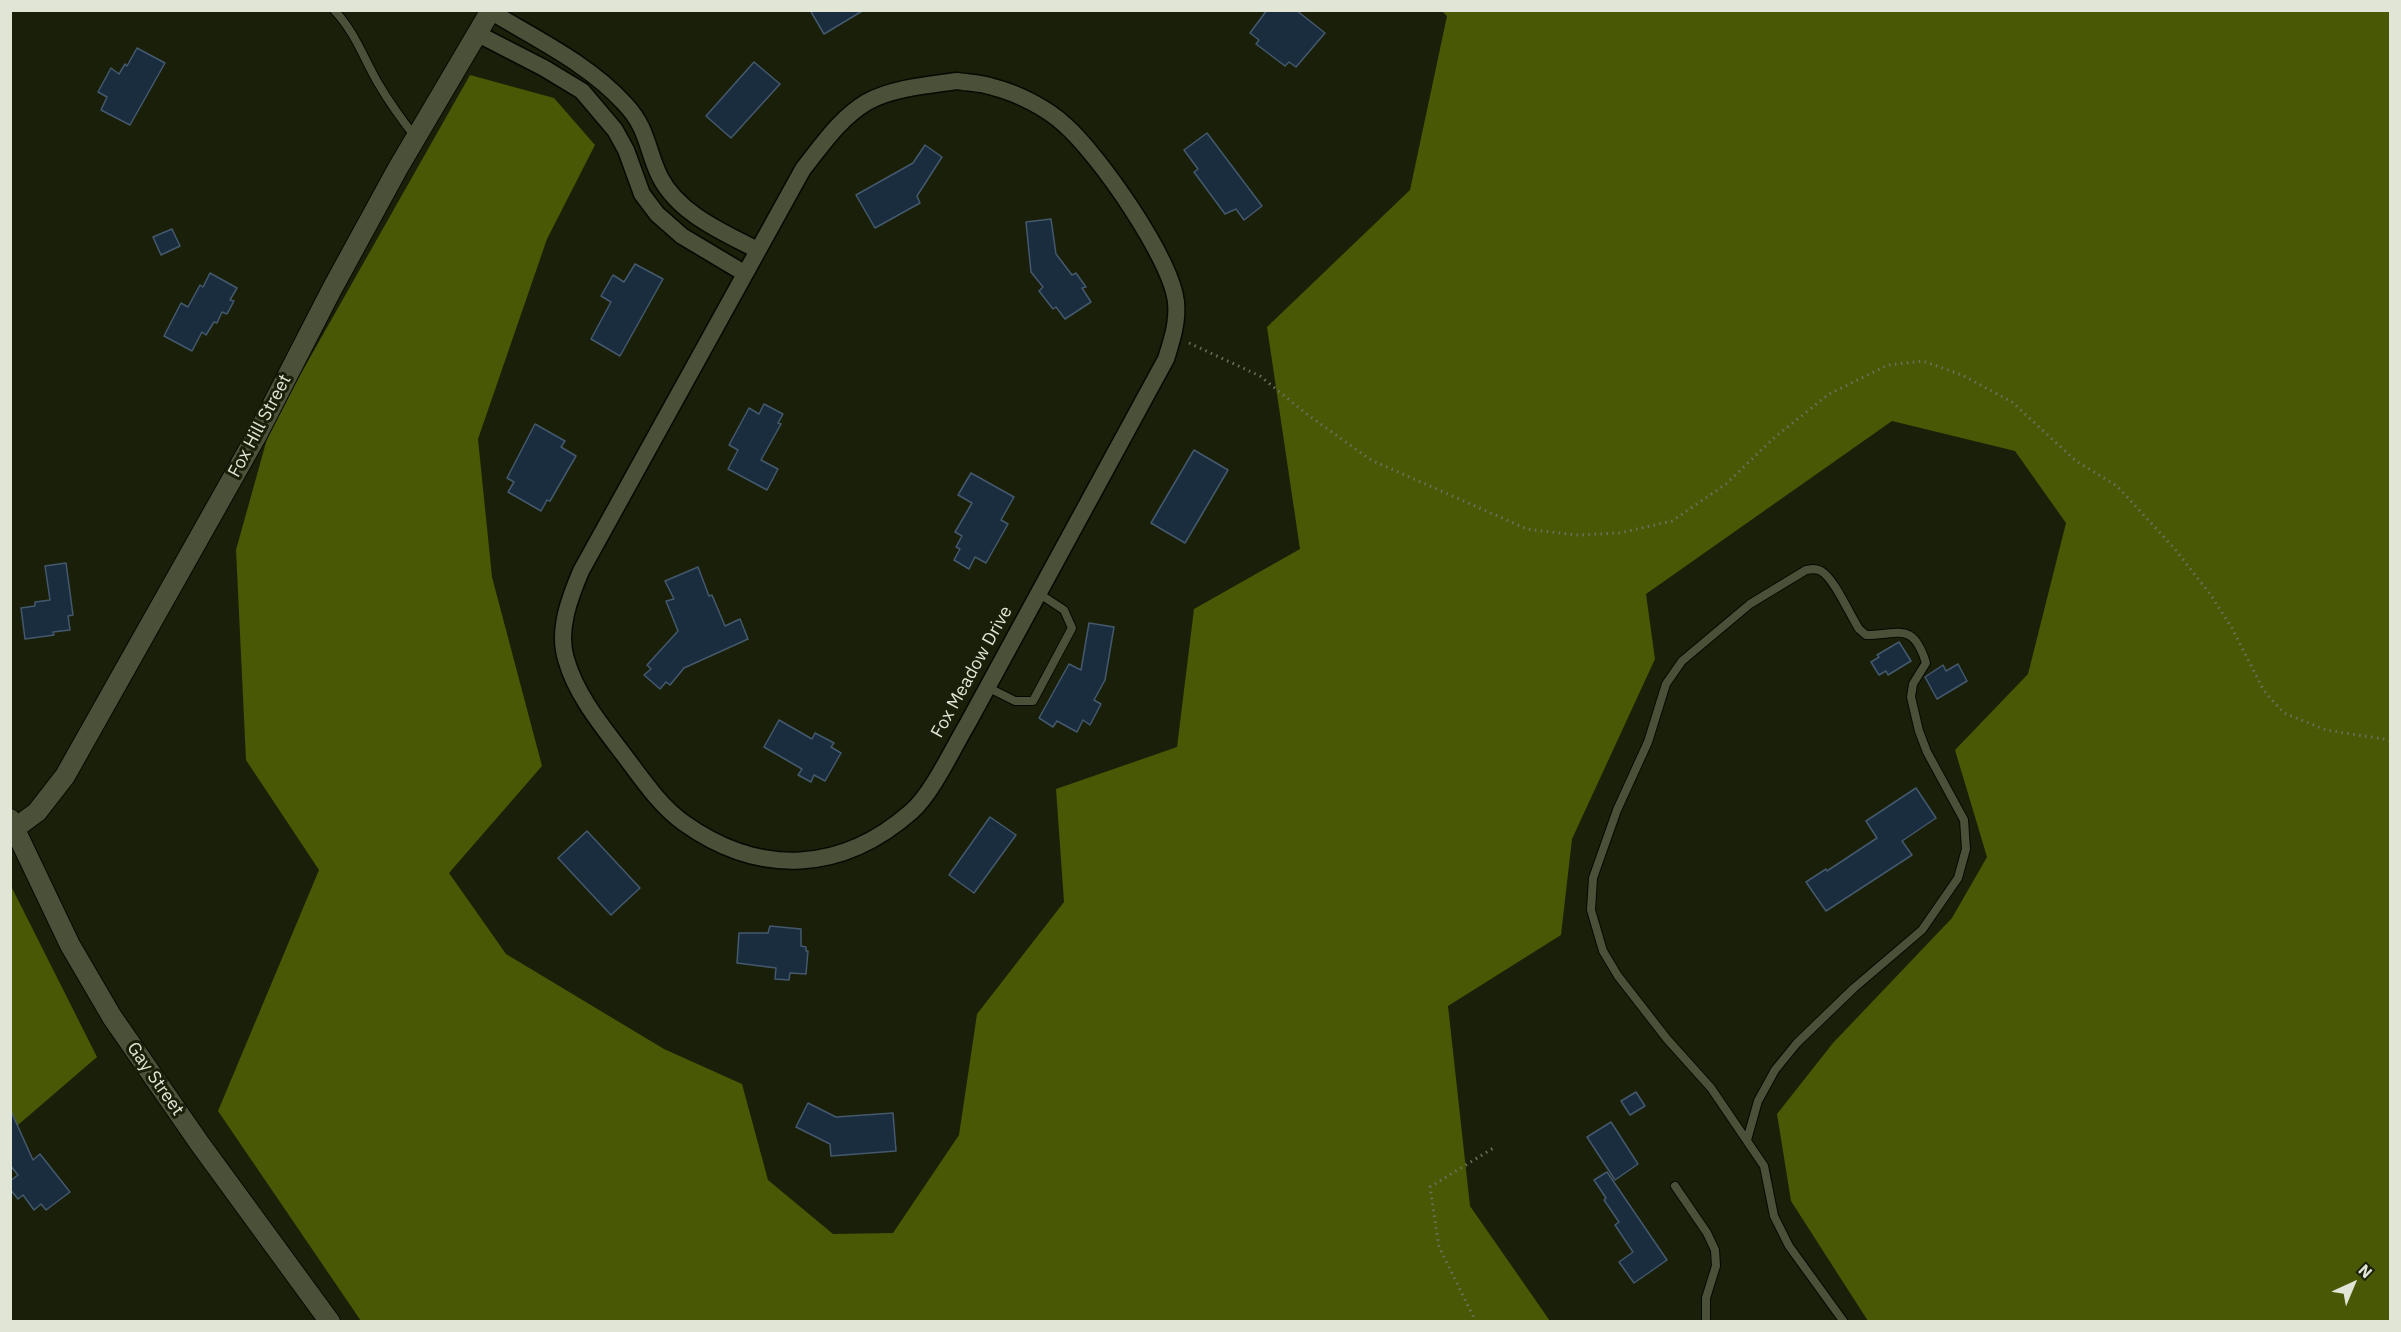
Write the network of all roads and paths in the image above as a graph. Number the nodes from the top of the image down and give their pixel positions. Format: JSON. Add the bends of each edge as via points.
{"nodes":[{"id":1,"x":334,"y":10,"type":"edge"},
{"id":2,"x":490,"y":11,"type":"edge"},
{"id":3,"x":476,"y":33,"type":"junction"},
{"id":4,"x":416,"y":138,"type":"junction"},
{"id":5,"x":757,"y":250,"type":"junction"},
{"id":6,"x":744,"y":273,"type":"junction"},
{"id":7,"x":1174,"y":337,"type":"junction"},
{"id":8,"x":1038,"y":593,"type":"junction"},
{"id":9,"x":987,"y":687,"type":"junction"},
{"id":10,"x":2391,"y":740,"type":"edge"},
{"id":11,"x":12,"y":824,"type":"edge"},
{"id":12,"x":1747,"y":1140,"type":"junction"},
{"id":13,"x":1495,"y":1147,"type":"dead end"},
{"id":14,"x":1676,"y":1186,"type":"dead end"},
{"id":15,"x":330,"y":1322,"type":"edge"},
{"id":16,"x":1476,"y":1322,"type":"edge"},
{"id":17,"x":1706,"y":1322,"type":"edge"},
{"id":18,"x":1844,"y":1322,"type":"edge"}],
"edges":[{"from":1,"to":4,"type":"lane","via":[[346,23],[377,81]]},
{"from":2,"to":3,"type":"street","name":"Fox Hill Street"},
{"from":2,"to":5,"type":"street","via":[[605,84],[644,129],[660,177],[673,196],[710,224]]},
{"from":3,"to":4,"type":"street","name":"Fox Hill Street"},
{"from":3,"to":6,"type":"street","via":[[582,92],[615,130],[642,194],[657,214],[682,236]]},
{"from":4,"to":11,"type":"street","name":"Fox Hill Street","via":[[258,433],[65,776],[37,812]]},
{"from":5,"to":6,"type":"street","name":"Fox Meadow Drive"},
{"from":5,"to":7,"type":"street","name":"Fox Meadow Drive","via":[[803,169],[837,127],[867,102],[912,87],[957,81],[994,87],[1065,124],[1119,191],[1164,267],[1176,300]]},
{"from":6,"to":9,"type":"street","name":"Fox Meadow Drive","via":[[569,598],[565,658],[594,716],[656,797],[682,822],[733,849],[765,860],[793,862],[842,853],[869,841],[914,810]]},
{"from":7,"to":8,"type":"street","name":"Fox Meadow Drive","via":[[1166,359]]},
{"from":7,"to":10,"type":"path","via":[[1260,376],[1371,460],[1527,529],[1576,535],[1620,532],[1672,521],[1726,484],[1775,437],[1829,394],[1888,365],[1923,362],[1962,375],[2012,402],[2076,461],[2117,486],[2210,594],[2264,691],[2284,713],[2326,730]]},
{"from":8,"to":9,"type":"street","name":"Fox Meadow Drive"},
{"from":8,"to":9,"type":"lane","via":[[1064,610],[1072,628],[1033,701],[1015,701]]},
{"from":11,"to":15,"type":"street","name":"Gay Street","via":[[70,945],[112,1017]]},
{"from":12,"to":12,"type":"lane","via":[[1603,951],[1591,910],[1593,878],[1617,810],[1648,742],[1666,684],[1682,661],[1750,604],[1806,570],[1816,568],[1829,579],[1866,635],[1905,633],[1922,652],[1926,663],[1913,684],[1911,697],[1927,752],[1964,820],[1966,849],[1958,878],[1922,930],[1854,988],[1775,1070],[1758,1101]]},
{"from":12,"to":18,"type":"lane","via":[[1764,1166],[1774,1216],[1789,1246]]},
{"from":13,"to":16,"type":"path","via":[[1430,1187],[1439,1247]]},
{"from":14,"to":17,"type":"lane","via":[[1715,1250]]}]}
